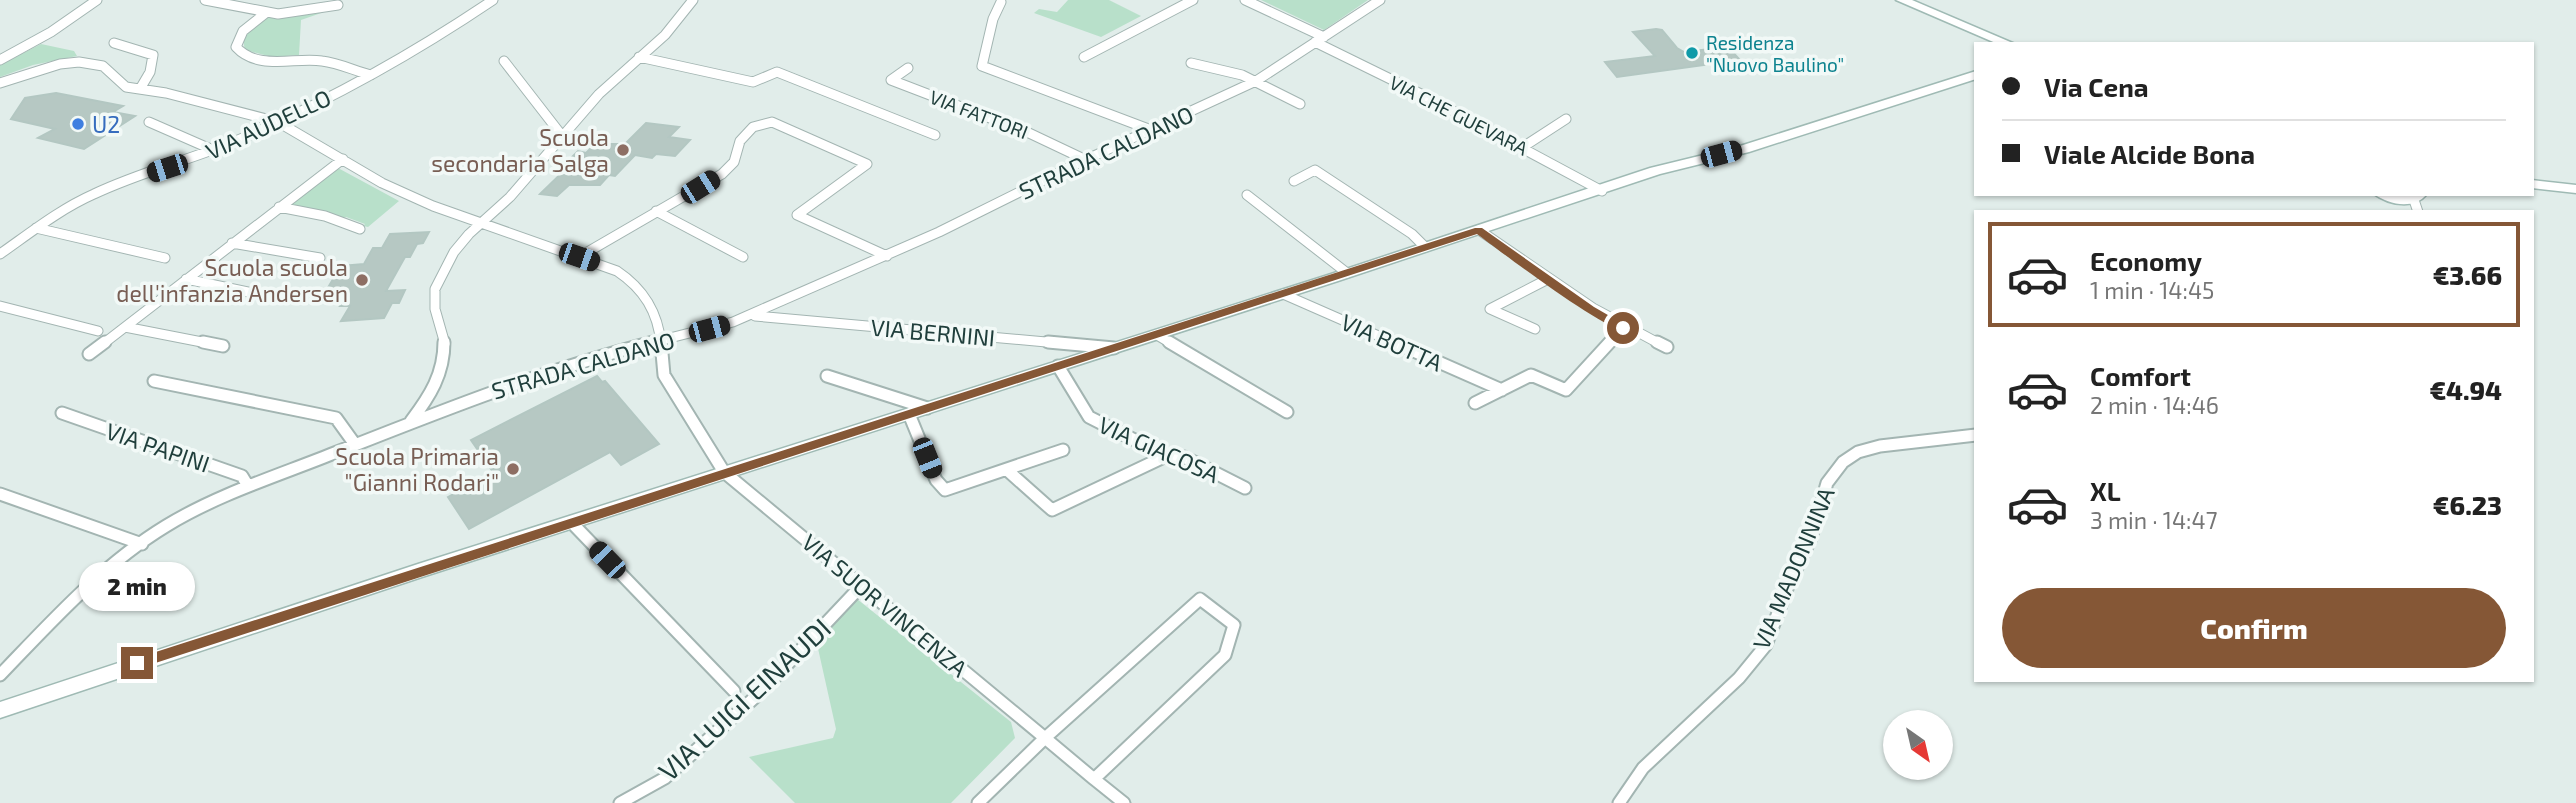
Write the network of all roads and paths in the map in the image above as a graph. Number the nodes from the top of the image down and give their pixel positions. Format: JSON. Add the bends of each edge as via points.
{"nodes":[{"id":1,"x":97,"y":0,"type":"edge"},
{"id":2,"x":205,"y":0,"type":"edge"},
{"id":3,"x":493,"y":0,"type":"edge"},
{"id":4,"x":693,"y":0,"type":"edge"},
{"id":5,"x":1193,"y":0,"type":"edge"},
{"id":6,"x":1245,"y":0,"type":"edge"},
{"id":7,"x":1380,"y":0,"type":"edge"},
{"id":8,"x":1902,"y":0,"type":"edge"},
{"id":9,"x":1001,"y":2,"type":"dead end"},
{"id":10,"x":338,"y":5,"type":"dead end"},
{"id":11,"x":267,"y":12,"type":"junction"},
{"id":12,"x":1319,"y":39,"type":"junction"},
{"id":13,"x":2004,"y":42,"type":"edge"},
{"id":14,"x":114,"y":43,"type":"dead end"},
{"id":15,"x":639,"y":57,"type":"junction"},
{"id":16,"x":1084,"y":57,"type":"dead end"},
{"id":17,"x":0,"y":60,"type":"edge"},
{"id":18,"x":504,"y":61,"type":"dead end"},
{"id":19,"x":1191,"y":63,"type":"dead end"},
{"id":20,"x":908,"y":68,"type":"dead end"},
{"id":21,"x":371,"y":75,"type":"junction"},
{"id":22,"x":1974,"y":76,"type":"edge"},
{"id":23,"x":1256,"y":80,"type":"junction"},
{"id":24,"x":0,"y":83,"type":"edge"},
{"id":25,"x":140,"y":89,"type":"junction"},
{"id":26,"x":1300,"y":104,"type":"dead end"},
{"id":27,"x":1566,"y":119,"type":"dead end"},
{"id":28,"x":149,"y":122,"type":"dead end"},
{"id":29,"x":278,"y":122,"type":"junction"},
{"id":30,"x":1151,"y":130,"type":"junction"},
{"id":31,"x":935,"y":135,"type":"dead end"},
{"id":32,"x":563,"y":137,"type":"junction"},
{"id":33,"x":1523,"y":147,"type":"junction"},
{"id":34,"x":212,"y":150,"type":"junction"},
{"id":35,"x":343,"y":159,"type":"junction"},
{"id":36,"x":1086,"y":160,"type":"junction"},
{"id":37,"x":1294,"y":181,"type":"dead end"},
{"id":38,"x":2534,"y":184,"type":"edge"},
{"id":39,"x":2576,"y":188,"type":"edge"},
{"id":40,"x":1602,"y":191,"type":"junction"},
{"id":41,"x":1247,"y":195,"type":"dead end"},
{"id":42,"x":2388,"y":196,"type":"edge"},
{"id":43,"x":2418,"y":202,"type":"edge"},
{"id":44,"x":279,"y":206,"type":"junction"},
{"id":45,"x":656,"y":211,"type":"junction"},
{"id":46,"x":480,"y":223,"type":"junction"},
{"id":47,"x":36,"y":228,"type":"junction"},
{"id":48,"x":360,"y":229,"type":"dead end"},
{"id":49,"x":1479,"y":230,"type":"junction"},
{"id":50,"x":232,"y":243,"type":"junction"},
{"id":51,"x":1425,"y":247,"type":"junction"},
{"id":52,"x":0,"y":254,"type":"edge"},
{"id":53,"x":887,"y":256,"type":"junction"},
{"id":54,"x":579,"y":257,"type":"junction"},
{"id":55,"x":743,"y":257,"type":"dead end"},
{"id":56,"x":165,"y":258,"type":"dead end"},
{"id":57,"x":320,"y":258,"type":"dead end"},
{"id":58,"x":1347,"y":273,"type":"junction"},
{"id":59,"x":186,"y":279,"type":"junction"},
{"id":60,"x":1548,"y":279,"type":"junction"},
{"id":61,"x":1283,"y":294,"type":"junction"},
{"id":62,"x":277,"y":298,"type":"dead end"},
{"id":63,"x":0,"y":306,"type":"edge"},
{"id":64,"x":751,"y":315,"type":"junction"},
{"id":65,"x":125,"y":327,"type":"junction"},
{"id":66,"x":1623,"y":328,"type":"junction"},
{"id":67,"x":1535,"y":329,"type":"dead end"},
{"id":68,"x":98,"y":331,"type":"dead end"},
{"id":69,"x":1157,"y":335,"type":"junction"},
{"id":70,"x":661,"y":338,"type":"junction"},
{"id":71,"x":223,"y":346,"type":"dead end"},
{"id":72,"x":1667,"y":347,"type":"dead end"},
{"id":73,"x":1114,"y":348,"type":"junction"},
{"id":74,"x":89,"y":354,"type":"dead end"},
{"id":75,"x":1058,"y":366,"type":"junction"},
{"id":76,"x":828,"y":376,"type":"dead end"},
{"id":77,"x":154,"y":381,"type":"dead end"},
{"id":78,"x":1502,"y":390,"type":"junction"},
{"id":79,"x":1475,"y":403,"type":"dead end"},
{"id":80,"x":927,"y":408,"type":"junction"},
{"id":81,"x":1287,"y":412,"type":"dead end"},
{"id":82,"x":62,"y":413,"type":"dead end"},
{"id":83,"x":909,"y":414,"type":"junction"},
{"id":84,"x":411,"y":421,"type":"junction"},
{"id":85,"x":1974,"y":435,"type":"edge"},
{"id":86,"x":354,"y":443,"type":"junction"},
{"id":87,"x":1063,"y":450,"type":"dead end"},
{"id":88,"x":1166,"y":456,"type":"junction"},
{"id":89,"x":1007,"y":470,"type":"junction"},
{"id":90,"x":724,"y":472,"type":"junction"},
{"id":91,"x":248,"y":486,"type":"junction"},
{"id":92,"x":1245,"y":488,"type":"dead end"},
{"id":93,"x":0,"y":494,"type":"edge"},
{"id":94,"x":571,"y":522,"type":"junction"},
{"id":95,"x":142,"y":544,"type":"junction"},
{"id":96,"x":862,"y":585,"type":"junction"},
{"id":97,"x":0,"y":675,"type":"edge"},
{"id":98,"x":86,"y":680,"type":"junction"},
{"id":99,"x":734,"y":691,"type":"dead end"},
{"id":100,"x":0,"y":710,"type":"edge"},
{"id":101,"x":0,"y":716,"type":"edge"},
{"id":102,"x":1045,"y":738,"type":"junction"},
{"id":103,"x":1094,"y":779,"type":"junction"},
{"id":104,"x":620,"y":803,"type":"edge"},
{"id":105,"x":978,"y":803,"type":"edge"},
{"id":106,"x":1124,"y":803,"type":"edge"},
{"id":107,"x":1619,"y":803,"type":"edge"}],
"edges":[{"from":1,"to":17,"type":"street"},
{"from":2,"to":11,"type":"street"},
{"from":3,"to":21,"type":"street","name":"VIA AUDELLO"},
{"from":4,"to":15,"type":"street","via":[[665,35]]},
{"from":5,"to":16,"type":"street"},
{"from":6,"to":12,"type":"street","name":"VIA CHE GUEVARA"},
{"from":7,"to":12,"type":"street","name":"STRADA CALDANO"},
{"from":8,"to":13,"type":"street"},
{"from":9,"to":30,"type":"street","via":[[982,66]]},
{"from":10,"to":11,"type":"street"},
{"from":11,"to":21,"type":"street","via":[[238,38],[236,47],[244,55],[270,62],[322,61]]},
{"from":12,"to":23,"type":"street","name":"STRADA CALDANO"},
{"from":12,"to":33,"type":"street","name":"VIA CHE GUEVARA"},
{"from":14,"to":25,"type":"street","via":[[153,55]]},
{"from":15,"to":31,"type":"street","via":[[753,82],[778,72]]},
{"from":15,"to":32,"type":"street","via":[[599,94]]},
{"from":18,"to":32,"type":"street"},
{"from":19,"to":23,"type":"street"},
{"from":20,"to":36,"type":"street","name":"VIA FATTORI","via":[[891,80],[1029,132]]},
{"from":21,"to":29,"type":"street","name":"VIA AUDELLO"},
{"from":22,"to":40,"type":"street"},
{"from":23,"to":26,"type":"street"},
{"from":23,"to":30,"type":"street","name":"STRADA CALDANO"},
{"from":24,"to":25,"type":"street","name":"VIA SUOR VINCENZA","via":[[40,68],[79,62],[103,66],[126,86]]},
{"from":25,"to":29,"type":"street","name":"VIA SUOR VINCENZA"},
{"from":27,"to":33,"type":"street"},
{"from":28,"to":34,"type":"street"},
{"from":29,"to":34,"type":"street","name":"VIA AUDELLO"},
{"from":29,"to":35,"type":"street","name":"VIA SUOR VINCENZA"},
{"from":30,"to":36,"type":"street","name":"STRADA CALDANO"},
{"from":32,"to":46,"type":"street","via":[[510,197]]},
{"from":33,"to":40,"type":"street","name":"VIA CHE GUEVARA"},
{"from":34,"to":47,"type":"street","name":"VIA AUDELLO","via":[[93,194]]},
{"from":35,"to":44,"type":"street"},
{"from":35,"to":46,"type":"street","name":"VIA SUOR VINCENZA","via":[[382,183]]},
{"from":36,"to":53,"type":"street","name":"STRADA CALDANO"},
{"from":37,"to":51,"type":"street","via":[[1315,170]]},
{"from":38,"to":39,"type":"street"},
{"from":40,"to":49,"type":"street"},
{"from":41,"to":58,"type":"street"},
{"from":42,"to":43,"type":"street"},
{"from":44,"to":48,"type":"street"},
{"from":44,"to":50,"type":"street"},
{"from":45,"to":53,"type":"street","via":[[722,174],[753,127],[778,122],[867,164],[797,215]]},
{"from":45,"to":54,"type":"street"},
{"from":45,"to":55,"type":"street"},
{"from":46,"to":54,"type":"street","name":"VIA SUOR VINCENZA"},
{"from":46,"to":84,"type":"street","via":[[454,252],[435,289],[437,320],[445,344],[442,368],[430,396]]},
{"from":47,"to":52,"type":"street","name":"VIA AUDELLO"},
{"from":47,"to":56,"type":"street"},
{"from":49,"to":51,"type":"street"},
{"from":49,"to":60,"type":"street"},
{"from":50,"to":57,"type":"street"},
{"from":50,"to":59,"type":"street"},
{"from":51,"to":58,"type":"street"},
{"from":53,"to":64,"type":"street","name":"STRADA CALDANO"},
{"from":54,"to":70,"type":"street","name":"VIA SUOR VINCENZA","via":[[632,281],[652,305]]},
{"from":58,"to":61,"type":"street"},
{"from":59,"to":62,"type":"street"},
{"from":59,"to":65,"type":"street"},
{"from":60,"to":66,"type":"street"},
{"from":60,"to":67,"type":"street","via":[[1490,309]]},
{"from":61,"to":69,"type":"street"},
{"from":61,"to":78,"type":"street","name":"VIA BOTTA"},
{"from":63,"to":68,"type":"street"},
{"from":64,"to":70,"type":"street","name":"STRADA CALDANO","via":[[684,336]]},
{"from":64,"to":73,"type":"street","name":"VIA BERNINI"},
{"from":65,"to":71,"type":"street"},
{"from":65,"to":74,"type":"street"},
{"from":66,"to":72,"type":"street"},
{"from":66,"to":78,"type":"street","via":[[1566,390],[1531,375]]},
{"from":69,"to":73,"type":"street"},
{"from":69,"to":81,"type":"street"},
{"from":70,"to":84,"type":"street","name":"STRADA CALDANO","via":[[552,370]]},
{"from":70,"to":90,"type":"street","name":"VIA SUOR VINCENZA","via":[[664,375]]},
{"from":73,"to":75,"type":"street"},
{"from":75,"to":80,"type":"street"},
{"from":75,"to":88,"type":"street","name":"VIA GIACOSA","via":[[1089,417]]},
{"from":76,"to":80,"type":"street"},
{"from":77,"to":86,"type":"street","via":[[336,418]]},
{"from":78,"to":79,"type":"street"},
{"from":80,"to":83,"type":"street"},
{"from":82,"to":91,"type":"street","name":"VIA PAPINI","via":[[242,476]]},
{"from":83,"to":89,"type":"street","via":[[940,487],[950,489]]},
{"from":83,"to":90,"type":"street"},
{"from":84,"to":86,"type":"street","name":"STRADA CALDANO"},
{"from":85,"to":107,"type":"street","name":"VIA MADONNINA","via":[[1880,446],[1843,462],[1827,483],[1811,538],[1766,645],[1739,678],[1643,768]]},
{"from":86,"to":91,"type":"street","name":"STRADA CALDANO"},
{"from":87,"to":89,"type":"street"},
{"from":88,"to":89,"type":"street","via":[[1052,510]]},
{"from":88,"to":92,"type":"street","name":"VIA GIACOSA","via":[[1184,457]]},
{"from":90,"to":94,"type":"street"},
{"from":90,"to":96,"type":"street","name":"VIA SUOR VINCENZA"},
{"from":91,"to":95,"type":"street","name":"STRADA CALDANO","via":[[166,526]]},
{"from":93,"to":95,"type":"street"},
{"from":94,"to":98,"type":"street"},
{"from":94,"to":99,"type":"street"},
{"from":95,"to":97,"type":"street","name":"STRADA CALDANO","via":[[78,594]]},
{"from":96,"to":102,"type":"street","name":"VIA SUOR VINCENZA"},
{"from":96,"to":104,"type":"street","name":"VIA LUIGI EINAUDI","via":[[762,691],[665,778]]},
{"from":98,"to":100,"type":"street"},
{"from":98,"to":101,"type":"street"},
{"from":102,"to":103,"type":"street","name":"VIA SUOR VINCENZA"},
{"from":102,"to":103,"type":"street","via":[[1200,599],[1234,625],[1225,655]]},
{"from":102,"to":105,"type":"street"},
{"from":103,"to":106,"type":"street","name":"VIA SUOR VINCENZA"}]}
